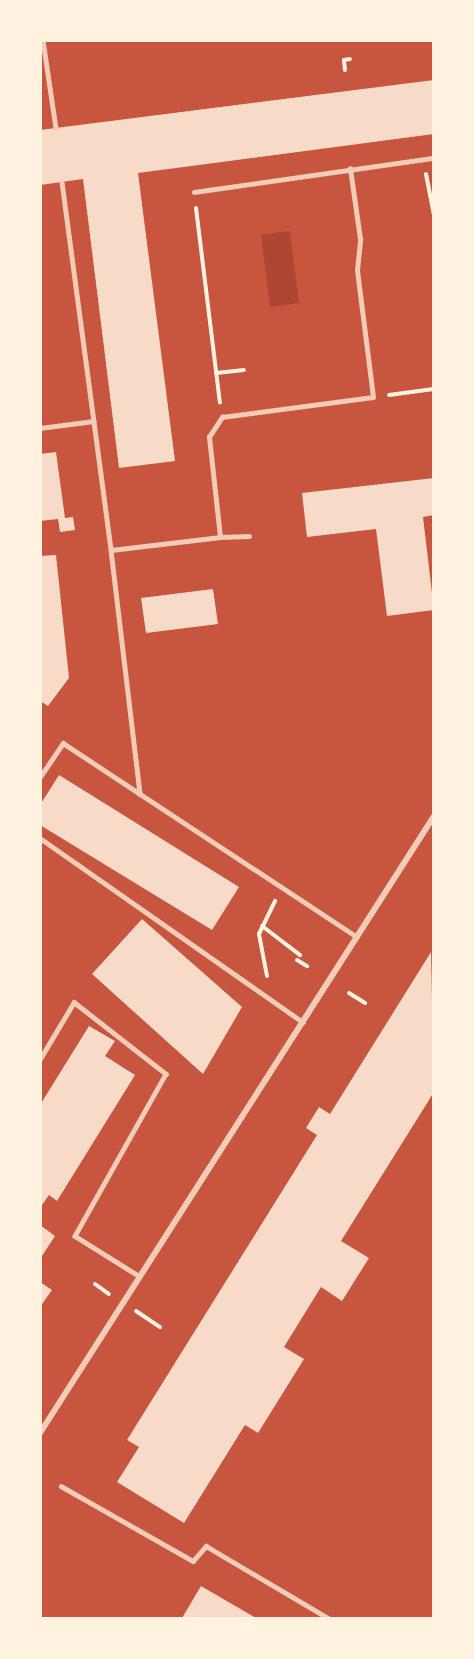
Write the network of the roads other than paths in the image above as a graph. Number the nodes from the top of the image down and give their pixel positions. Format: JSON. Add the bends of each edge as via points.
{"nodes":[{"id":1,"x":43,"y":40,"type":"edge"},
{"id":2,"x":56,"y":128,"type":"dead end"},
{"id":3,"x":434,"y":158,"type":"edge"},
{"id":4,"x":351,"y":169,"type":"junction"},
{"id":5,"x":62,"y":182,"type":"dead end"},
{"id":6,"x":194,"y":192,"type":"road end"},
{"id":7,"x":93,"y":421,"type":"junction"},
{"id":8,"x":40,"y":428,"type":"edge"},
{"id":9,"x":249,"y":536,"type":"dead end"},
{"id":10,"x":220,"y":537,"type":"junction"},
{"id":11,"x":111,"y":550,"type":"junction"},
{"id":12,"x":40,"y":764,"type":"edge"},
{"id":13,"x":47,"y":768,"type":"junction"},
{"id":14,"x":40,"y":777,"type":"edge"},
{"id":15,"x":140,"y":794,"type":"junction"},
{"id":16,"x":434,"y":816,"type":"edge"},
{"id":17,"x":40,"y":838,"type":"edge"},
{"id":18,"x":357,"y":937,"type":"junction"},
{"id":19,"x":303,"y":1022,"type":"junction"},
{"id":20,"x":40,"y":1059,"type":"edge"},
{"id":21,"x":139,"y":1276,"type":"junction"},
{"id":22,"x":40,"y":1433,"type":"edge"},
{"id":23,"x":61,"y":1486,"type":"dead end"},
{"id":24,"x":328,"y":1618,"type":"edge"}],
"edges":[{"from":1,"to":2,"type":"lane"},
{"from":3,"to":4,"type":"lane"},
{"from":4,"to":6,"type":"lane"},
{"from":4,"to":10,"type":"lane","via":[[360,239],[357,270],[373,397],[222,417],[209,437]]},
{"from":5,"to":7,"type":"lane"},
{"from":7,"to":8,"type":"lane"},
{"from":7,"to":11,"type":"lane"},
{"from":9,"to":10,"type":"lane"},
{"from":10,"to":11,"type":"lane"},
{"from":11,"to":15,"type":"lane"},
{"from":12,"to":13,"type":"lane"},
{"from":13,"to":14,"type":"lane"},
{"from":13,"to":15,"type":"lane","via":[[63,742]]},
{"from":15,"to":18,"type":"lane"},
{"from":16,"to":18,"type":"street"},
{"from":17,"to":19,"type":"lane"},
{"from":18,"to":19,"type":"street"},
{"from":19,"to":21,"type":"street"},
{"from":20,"to":21,"type":"lane","via":[[74,1002],[166,1074],[75,1236]]},
{"from":21,"to":22,"type":"street"},
{"from":23,"to":24,"type":"lane","via":[[193,1561],[206,1546]]}]}
